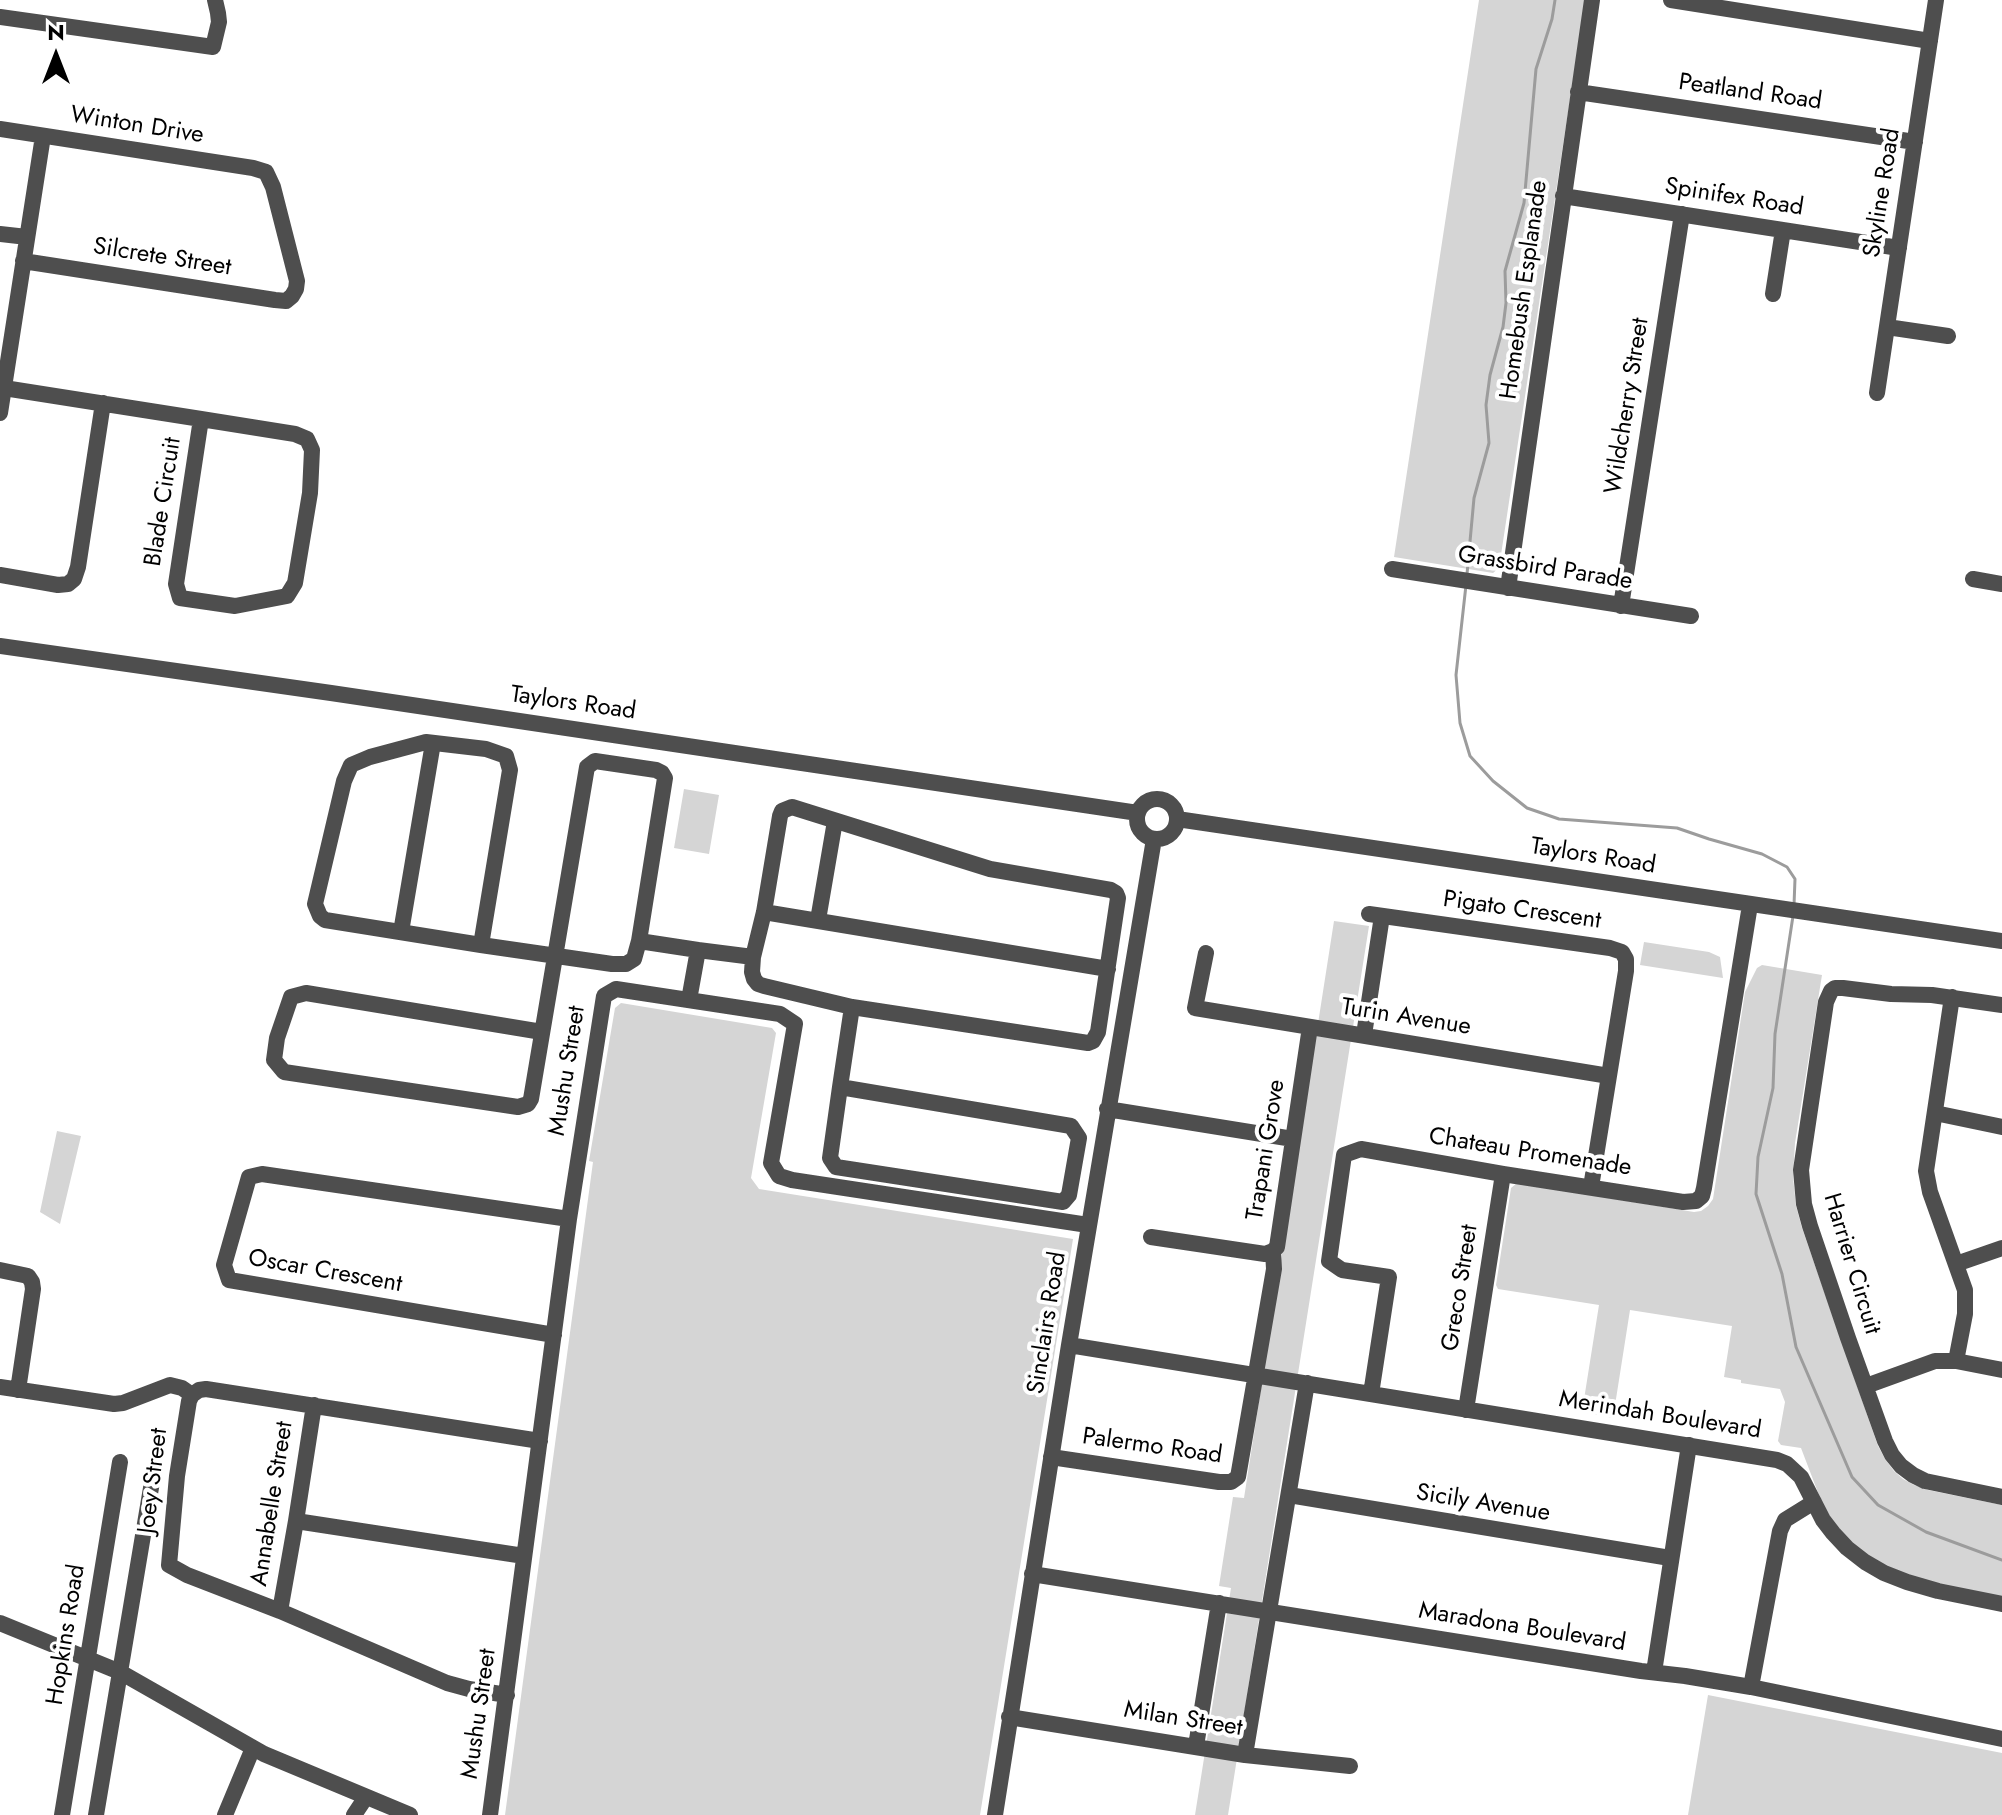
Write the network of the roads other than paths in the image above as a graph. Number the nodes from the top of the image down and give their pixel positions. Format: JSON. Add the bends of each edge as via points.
{"nodes":[{"id":1,"x":215,"y":0,"type":"edge"},
{"id":2,"x":1592,"y":0,"type":"edge"},
{"id":3,"x":1671,"y":0,"type":"edge"},
{"id":4,"x":1936,"y":0,"type":"edge"},
{"id":5,"x":0,"y":17,"type":"edge"},
{"id":6,"x":1930,"y":41,"type":"junction"},
{"id":7,"x":1578,"y":92,"type":"junction"},
{"id":8,"x":0,"y":129,"type":"edge"},
{"id":9,"x":43,"y":136,"type":"junction"},
{"id":10,"x":1915,"y":142,"type":"junction"},
{"id":11,"x":1563,"y":196,"type":"junction"},
{"id":12,"x":1682,"y":214,"type":"junction"},
{"id":13,"x":1783,"y":230,"type":"junction"},
{"id":14,"x":0,"y":234,"type":"edge"},
{"id":15,"x":27,"y":237,"type":"junction"},
{"id":16,"x":1899,"y":248,"type":"junction"},
{"id":17,"x":23,"y":261,"type":"junction"},
{"id":18,"x":1773,"y":294,"type":"dead end"},
{"id":19,"x":292,"y":296,"type":"joint"},
{"id":20,"x":1887,"y":327,"type":"junction"},
{"id":21,"x":1948,"y":336,"type":"dead end"},
{"id":22,"x":6,"y":339,"type":"edge"},
{"id":23,"x":4,"y":388,"type":"junction"},
{"id":24,"x":1877,"y":393,"type":"dead end"},
{"id":25,"x":103,"y":403,"type":"junction"},
{"id":26,"x":0,"y":413,"type":"edge"},
{"id":27,"x":201,"y":419,"type":"junction"},
{"id":28,"x":1392,"y":569,"type":"dead end"},
{"id":29,"x":0,"y":575,"type":"edge"},
{"id":30,"x":1973,"y":579,"type":"dead end"},
{"id":31,"x":2002,"y":584,"type":"edge"},
{"id":32,"x":1508,"y":588,"type":"junction"},
{"id":33,"x":1621,"y":606,"type":"junction"},
{"id":34,"x":1691,"y":616,"type":"dead end"},
{"id":35,"x":0,"y":646,"type":"edge"},
{"id":36,"x":433,"y":743,"type":"junction"},
{"id":37,"x":1138,"y":813,"type":"junction"},
{"id":38,"x":1177,"y":819,"type":"junction"},
{"id":39,"x":835,"y":821,"type":"junction"},
{"id":40,"x":1154,"y":839,"type":"junction"},
{"id":41,"x":1750,"y":905,"type":"junction"},
{"id":42,"x":764,"y":912,"type":"junction"},
{"id":43,"x":818,"y":920,"type":"junction"},
{"id":44,"x":401,"y":932,"type":"junction"},
{"id":45,"x":639,"y":941,"type":"junction"},
{"id":46,"x":2002,"y":941,"type":"edge"},
{"id":47,"x":481,"y":945,"type":"junction"},
{"id":48,"x":698,"y":950,"type":"junction"},
{"id":49,"x":1206,"y":953,"type":"dead end"},
{"id":50,"x":556,"y":955,"type":"junction"},
{"id":51,"x":753,"y":957,"type":"junction"},
{"id":52,"x":1108,"y":969,"type":"junction"},
{"id":53,"x":1952,"y":997,"type":"junction"},
{"id":54,"x":689,"y":1000,"type":"junction"},
{"id":55,"x":2002,"y":1005,"type":"edge"},
{"id":56,"x":852,"y":1007,"type":"junction"},
{"id":57,"x":1310,"y":1027,"type":"junction"},
{"id":58,"x":542,"y":1032,"type":"junction"},
{"id":59,"x":1364,"y":1035,"type":"junction"},
{"id":60,"x":1609,"y":1076,"type":"junction"},
{"id":61,"x":840,"y":1087,"type":"junction"},
{"id":62,"x":1107,"y":1109,"type":"junction"},
{"id":63,"x":1935,"y":1113,"type":"junction"},
{"id":64,"x":2002,"y":1127,"type":"edge"},
{"id":65,"x":1293,"y":1139,"type":"junction"},
{"id":66,"x":1503,"y":1174,"type":"junction"},
{"id":67,"x":1591,"y":1187,"type":"junction"},
{"id":68,"x":569,"y":1219,"type":"junction"},
{"id":69,"x":1088,"y":1225,"type":"junction"},
{"id":70,"x":1151,"y":1237,"type":"dead end"},
{"id":71,"x":2002,"y":1248,"type":"edge"},
{"id":72,"x":1273,"y":1251,"type":"junction"},
{"id":73,"x":1956,"y":1264,"type":"junction"},
{"id":74,"x":0,"y":1270,"type":"edge"},
{"id":75,"x":554,"y":1335,"type":"junction"},
{"id":76,"x":1069,"y":1345,"type":"junction"},
{"id":77,"x":1956,"y":1361,"type":"junction"},
{"id":78,"x":2002,"y":1370,"type":"edge"},
{"id":79,"x":1256,"y":1375,"type":"junction"},
{"id":80,"x":1307,"y":1383,"type":"junction"},
{"id":81,"x":1866,"y":1386,"type":"junction"},
{"id":82,"x":0,"y":1387,"type":"edge"},
{"id":83,"x":18,"y":1390,"type":"junction"},
{"id":84,"x":1371,"y":1394,"type":"junction"},
{"id":85,"x":192,"y":1395,"type":"junction"},
{"id":86,"x":314,"y":1405,"type":"junction"},
{"id":87,"x":1466,"y":1410,"type":"junction"},
{"id":88,"x":540,"y":1441,"type":"junction"},
{"id":89,"x":1689,"y":1445,"type":"junction"},
{"id":90,"x":1051,"y":1457,"type":"junction"},
{"id":91,"x":120,"y":1462,"type":"dead end"},
{"id":92,"x":154,"y":1470,"type":"dead end"},
{"id":93,"x":1289,"y":1495,"type":"junction"},
{"id":94,"x":2002,"y":1497,"type":"edge"},
{"id":95,"x":1814,"y":1502,"type":"junction"},
{"id":96,"x":296,"y":1521,"type":"junction"},
{"id":97,"x":524,"y":1556,"type":"junction"},
{"id":98,"x":1670,"y":1558,"type":"junction"},
{"id":99,"x":1032,"y":1574,"type":"junction"},
{"id":100,"x":1219,"y":1603,"type":"junction"},
{"id":101,"x":2002,"y":1604,"type":"edge"},
{"id":102,"x":280,"y":1611,"type":"junction"},
{"id":103,"x":1270,"y":1612,"type":"junction"},
{"id":104,"x":0,"y":1623,"type":"edge"},
{"id":105,"x":88,"y":1659,"type":"junction"},
{"id":106,"x":120,"y":1672,"type":"junction"},
{"id":107,"x":1654,"y":1672,"type":"junction"},
{"id":108,"x":1751,"y":1687,"type":"junction"},
{"id":109,"x":507,"y":1695,"type":"junction"},
{"id":110,"x":1009,"y":1717,"type":"junction"},
{"id":111,"x":2002,"y":1739,"type":"edge"},
{"id":112,"x":1196,"y":1746,"type":"junction"},
{"id":113,"x":253,"y":1748,"type":"junction"},
{"id":114,"x":1245,"y":1755,"type":"junction"},
{"id":115,"x":1350,"y":1766,"type":"dead end"},
{"id":116,"x":366,"y":1797,"type":"junction"},
{"id":117,"x":62,"y":1815,"type":"edge"},
{"id":118,"x":96,"y":1815,"type":"edge"},
{"id":119,"x":225,"y":1815,"type":"edge"},
{"id":120,"x":354,"y":1815,"type":"edge"},
{"id":121,"x":410,"y":1815,"type":"edge"},
{"id":122,"x":490,"y":1815,"type":"edge"},
{"id":123,"x":995,"y":1815,"type":"edge"}],
"edges":[{"from":1,"to":5,"type":"street","via":[[219,22],[213,47]]},
{"from":2,"to":7,"type":"street","name":"Homebush Esplanade"},
{"from":3,"to":6,"type":"street"},
{"from":4,"to":6,"type":"street","name":"Skyline Road"},
{"from":6,"to":10,"type":"street","name":"Skyline Road"},
{"from":7,"to":10,"type":"street","name":"Peatland Road"},
{"from":7,"to":11,"type":"street","name":"Homebush Esplanade"},
{"from":8,"to":9,"type":"street","name":"Winton Drive"},
{"from":9,"to":15,"type":"street"},
{"from":9,"to":19,"type":"street","name":"Winton Drive","via":[[266,172],[297,281]]},
{"from":10,"to":16,"type":"street","name":"Skyline Road"},
{"from":11,"to":12,"type":"street","name":"Spinifex Road"},
{"from":11,"to":32,"type":"street","name":"Homebush Esplanade"},
{"from":12,"to":13,"type":"street","name":"Spinifex Road"},
{"from":12,"to":33,"type":"street","name":"Wildcherry Street"},
{"from":13,"to":16,"type":"street","name":"Spinifex Road"},
{"from":13,"to":18,"type":"street"},
{"from":14,"to":15,"type":"street"},
{"from":15,"to":17,"type":"street"},
{"from":16,"to":20,"type":"street","name":"Skyline Road"},
{"from":17,"to":19,"type":"street","name":"Silcrete Street","via":[[275,300]]},
{"from":17,"to":22,"type":"street"},
{"from":20,"to":21,"type":"street"},
{"from":20,"to":24,"type":"street","name":"Skyline Road"},
{"from":22,"to":23,"type":"street"},
{"from":23,"to":25,"type":"street","name":"Blade Circuit"},
{"from":23,"to":26,"type":"street"},
{"from":25,"to":27,"type":"street","name":"Blade Circuit"},
{"from":25,"to":29,"type":"street","via":[[74,579],[58,585]]},
{"from":27,"to":27,"type":"street","name":"Blade Circuit","via":[[307,439],[312,450],[310,493],[295,583],[287,596],[235,606],[180,598],[176,584]]},
{"from":28,"to":32,"type":"street","name":"Grassbird Parade"},
{"from":30,"to":31,"type":"street"},
{"from":32,"to":33,"type":"street","name":"Grassbird Parade"},
{"from":33,"to":34,"type":"street","name":"Grassbird Parade"},
{"from":35,"to":37,"type":"street","name":"Taylors Road"},
{"from":36,"to":44,"type":"street"},
{"from":36,"to":44,"type":"street","via":[[351,765],[315,904],[325,920]]},
{"from":36,"to":47,"type":"street","via":[[506,756],[510,770]]},
{"from":37,"to":38,"type":"street","via":[[1150,801],[1161,800],[1173,806]]},
{"from":37,"to":40,"type":"street","via":[[1142,832]]},
{"from":38,"to":40,"type":"street","via":[[1172,833]]},
{"from":38,"to":41,"type":"street","name":"Taylors Road"},
{"from":39,"to":42,"type":"street","via":[[799,808],[782,811]]},
{"from":39,"to":43,"type":"street"},
{"from":39,"to":52,"type":"street","via":[[1007,873],[1111,890],[1118,904]]},
{"from":40,"to":62,"type":"street","name":"Sinclairs Road"},
{"from":41,"to":46,"type":"street","name":"Taylors Road"},
{"from":41,"to":67,"type":"street","name":"Chateau Promenade","via":[[1702,1196],[1683,1202]]},
{"from":42,"to":43,"type":"street"},
{"from":42,"to":51,"type":"street"},
{"from":43,"to":52,"type":"street"},
{"from":44,"to":47,"type":"street"},
{"from":45,"to":48,"type":"street"},
{"from":45,"to":50,"type":"street","via":[[634,959],[626,964]]},
{"from":45,"to":50,"type":"street","via":[[665,778],[656,770],[595,761],[587,767]]},
{"from":47,"to":50,"type":"street"},
{"from":48,"to":51,"type":"street"},
{"from":48,"to":54,"type":"street"},
{"from":49,"to":57,"type":"street","name":"Turin Avenue","via":[[1195,1008]]},
{"from":50,"to":58,"type":"street"},
{"from":51,"to":56,"type":"street","via":[[758,984]]},
{"from":52,"to":56,"type":"street","via":[[1098,1032],[1088,1043]]},
{"from":53,"to":55,"type":"street","name":"Harrier Circuit"},
{"from":53,"to":63,"type":"street"},
{"from":53,"to":81,"type":"street","name":"Harrier Circuit","via":[[1839,987],[1826,1002],[1802,1187],[1810,1226]]},
{"from":54,"to":68,"type":"street","name":"Mushu Street","via":[[616,989],[604,996]]},
{"from":54,"to":69,"type":"street","name":"Mushu Street","via":[[780,1014],[795,1024],[771,1163],[779,1176]]},
{"from":56,"to":61,"type":"street"},
{"from":57,"to":59,"type":"street","name":"Turin Avenue"},
{"from":57,"to":65,"type":"street","name":"Trapani Grove"},
{"from":58,"to":58,"type":"street","via":[[531,1099],[518,1107],[284,1072],[274,1060],[291,997],[306,993]]},
{"from":59,"to":60,"type":"street","name":"Turin Avenue"},
{"from":59,"to":60,"type":"street","name":"Pigato Crescent","via":[[1375,915],[1610,948],[1622,952],[1626,964]]},
{"from":60,"to":67,"type":"street","name":"Pigato Crescent"},
{"from":61,"to":61,"type":"street","via":[[830,1158],[836,1167],[1063,1202],[1069,1195],[1079,1138],[1071,1126]]},
{"from":62,"to":65,"type":"street"},
{"from":62,"to":69,"type":"street","name":"Sinclairs Road"},
{"from":63,"to":64,"type":"street"},
{"from":63,"to":73,"type":"street","via":[[1927,1181]]},
{"from":65,"to":72,"type":"street","name":"Trapani Grove"},
{"from":66,"to":67,"type":"street","name":"Chateau Promenade"},
{"from":66,"to":84,"type":"street","name":"Chateau Promenade","via":[[1361,1149],[1344,1155],[1329,1261],[1342,1270],[1389,1277]]},
{"from":66,"to":87,"type":"street","name":"Greco Street"},
{"from":68,"to":75,"type":"street","name":"Mushu Street"},
{"from":68,"to":75,"type":"street","name":"Oscar Crescent","via":[[262,1174],[249,1177],[224,1265],[229,1280]]},
{"from":69,"to":76,"type":"street","name":"Sinclairs Road"},
{"from":70,"to":72,"type":"street","name":"Trapani Grove"},
{"from":71,"to":73,"type":"street"},
{"from":72,"to":79,"type":"street"},
{"from":73,"to":77,"type":"street","via":[[1966,1306]]},
{"from":74,"to":83,"type":"street","via":[[28,1276],[32,1282]]},
{"from":75,"to":88,"type":"street","name":"Mushu Street"},
{"from":76,"to":79,"type":"street","name":"Merindah Boulevard"},
{"from":76,"to":90,"type":"street","name":"Sinclairs Road"},
{"from":77,"to":78,"type":"street"},
{"from":77,"to":81,"type":"street","via":[[1935,1361]]},
{"from":79,"to":80,"type":"street","name":"Merindah Boulevard"},
{"from":79,"to":90,"type":"street","name":"Palermo Road","via":[[1238,1477],[1231,1482]]},
{"from":80,"to":84,"type":"street","name":"Merindah Boulevard"},
{"from":80,"to":93,"type":"street"},
{"from":81,"to":94,"type":"street","name":"Harrier Circuit","via":[[1885,1441],[1901,1466],[1925,1481]]},
{"from":82,"to":83,"type":"street"},
{"from":83,"to":85,"type":"street","via":[[114,1404],[170,1385]]},
{"from":84,"to":87,"type":"street","name":"Merindah Boulevard"},
{"from":85,"to":86,"type":"street","via":[[206,1389]]},
{"from":85,"to":102,"type":"street","name":"Joey Street","via":[[177,1476],[169,1565]]},
{"from":86,"to":88,"type":"street"},
{"from":86,"to":96,"type":"street","name":"Annabelle Street"},
{"from":87,"to":89,"type":"street","name":"Merindah Boulevard"},
{"from":88,"to":97,"type":"street","name":"Mushu Street"},
{"from":89,"to":95,"type":"street","name":"Merindah Boulevard","via":[[1787,1464]]},
{"from":89,"to":98,"type":"street"},
{"from":90,"to":99,"type":"street","name":"Sinclairs Road"},
{"from":91,"to":105,"type":"street","name":"Hopkins Road"},
{"from":92,"to":106,"type":"street"},
{"from":93,"to":98,"type":"street","name":"Sicily Avenue"},
{"from":93,"to":103,"type":"street"},
{"from":95,"to":101,"type":"street","name":"Merindah Boulevard","via":[[1847,1548],[1884,1573]]},
{"from":95,"to":108,"type":"street","via":[[1785,1520],[1780,1531]]},
{"from":96,"to":97,"type":"street"},
{"from":96,"to":102,"type":"street","name":"Annabelle Street"},
{"from":97,"to":109,"type":"street","name":"Mushu Street"},
{"from":98,"to":107,"type":"street"},
{"from":99,"to":100,"type":"street","name":"Maradona Boulevard"},
{"from":99,"to":110,"type":"street","name":"Sinclairs Road"},
{"from":100,"to":103,"type":"street","name":"Maradona Boulevard"},
{"from":100,"to":112,"type":"street"},
{"from":102,"to":109,"type":"street","name":"Joey Street","via":[[447,1683]]},
{"from":103,"to":107,"type":"street","name":"Maradona Boulevard"},
{"from":103,"to":114,"type":"street"},
{"from":104,"to":105,"type":"street"},
{"from":105,"to":106,"type":"street"},
{"from":105,"to":117,"type":"street","name":"Hopkins Road"},
{"from":106,"to":113,"type":"street"},
{"from":106,"to":118,"type":"street"},
{"from":107,"to":108,"type":"street","name":"Maradona Boulevard"},
{"from":108,"to":111,"type":"street","name":"Maradona Boulevard"},
{"from":109,"to":122,"type":"street","name":"Mushu Street"},
{"from":110,"to":112,"type":"street","name":"Milan Street"},
{"from":110,"to":123,"type":"street","name":"Sinclairs Road"},
{"from":112,"to":114,"type":"street","name":"Milan Street"},
{"from":113,"to":116,"type":"street"},
{"from":113,"to":119,"type":"street"},
{"from":114,"to":115,"type":"street","name":"Milan Street"},
{"from":116,"to":120,"type":"street"},
{"from":116,"to":121,"type":"street"}]}
